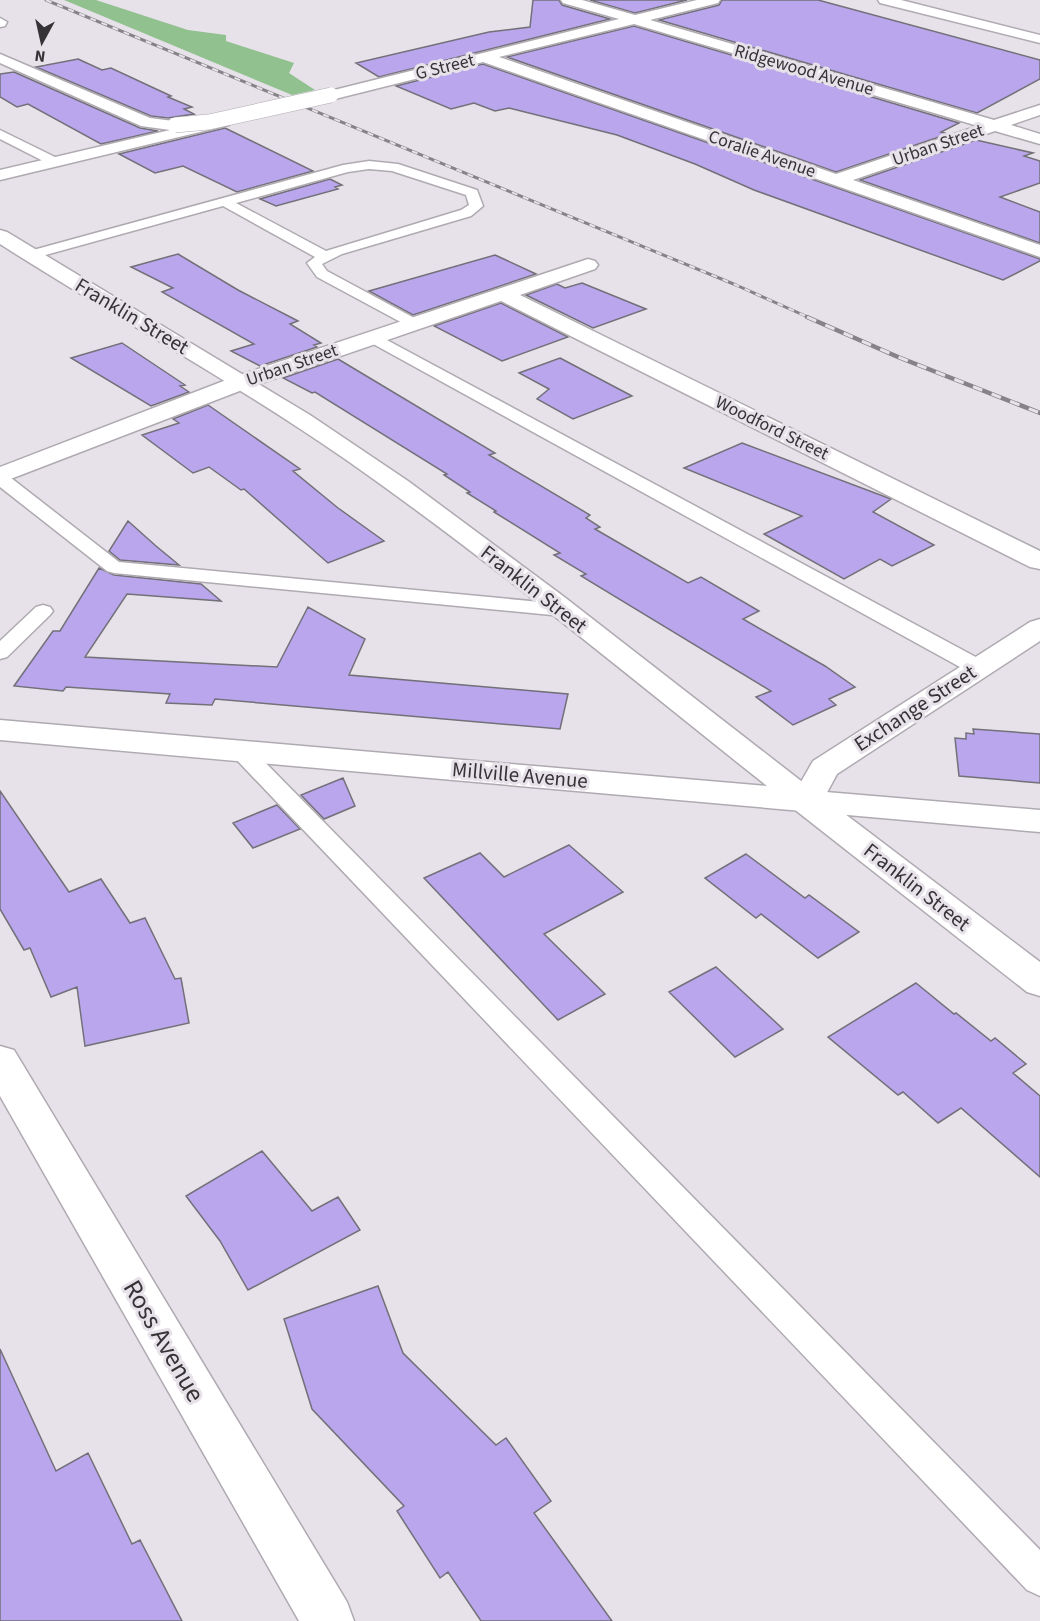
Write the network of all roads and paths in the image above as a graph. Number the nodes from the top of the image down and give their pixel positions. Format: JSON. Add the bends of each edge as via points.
{"nodes":[{"id":1,"x":568,"y":0,"type":"edge"},
{"id":2,"x":713,"y":0,"type":"edge"},
{"id":3,"x":885,"y":0,"type":"edge"},
{"id":4,"x":636,"y":20,"type":"junction"},
{"id":5,"x":1040,"y":39,"type":"edge"},
{"id":6,"x":484,"y":57,"type":"junction"},
{"id":7,"x":0,"y":58,"type":"edge"},
{"id":8,"x":1040,"y":110,"type":"edge"},
{"id":9,"x":257,"y":114,"type":"dead end"},
{"id":10,"x":994,"y":126,"type":"junction"},
{"id":11,"x":0,"y":134,"type":"edge"},
{"id":12,"x":1040,"y":140,"type":"edge"},
{"id":13,"x":55,"y":162,"type":"junction"},
{"id":14,"x":0,"y":175,"type":"edge"},
{"id":15,"x":836,"y":180,"type":"junction"},
{"id":16,"x":225,"y":202,"type":"junction"},
{"id":17,"x":3,"y":241,"type":"edge"},
{"id":18,"x":1040,"y":251,"type":"edge"},
{"id":19,"x":31,"y":255,"type":"junction"},
{"id":20,"x":326,"y":257,"type":"junction"},
{"id":21,"x":588,"y":265,"type":"dead end"},
{"id":22,"x":503,"y":294,"type":"junction"},
{"id":23,"x":413,"y":323,"type":"junction"},
{"id":24,"x":372,"y":337,"type":"junction"},
{"id":25,"x":242,"y":382,"type":"junction"},
{"id":26,"x":0,"y":477,"type":"edge"},
{"id":27,"x":1040,"y":561,"type":"edge"},
{"id":28,"x":562,"y":610,"type":"junction"},
{"id":29,"x":43,"y":611,"type":"dead end"},
{"id":30,"x":1034,"y":636,"type":"edge"},
{"id":31,"x":0,"y":653,"type":"edge"},
{"id":32,"x":977,"y":667,"type":"junction"},
{"id":33,"x":0,"y":730,"type":"edge"},
{"id":34,"x":240,"y":750,"type":"junction"},
{"id":35,"x":806,"y":801,"type":"junction"},
{"id":36,"x":1040,"y":821,"type":"edge"},
{"id":37,"x":1040,"y":982,"type":"edge"},
{"id":38,"x":0,"y":1061,"type":"edge"},
{"id":39,"x":1040,"y":1577,"type":"edge"},
{"id":40,"x":328,"y":1621,"type":"edge"}],
"edges":[{"from":1,"to":4,"type":"street","name":"Ridgewood Avenue"},
{"from":2,"to":4,"type":"street","name":"G Street"},
{"from":3,"to":5,"type":"street"},
{"from":4,"to":6,"type":"street","name":"G Street"},
{"from":4,"to":10,"type":"street","name":"Ridgewood Avenue"},
{"from":6,"to":7,"type":"street","name":"G Street","bridge":true,"via":[[209,122],[175,125],[147,123]]},
{"from":6,"to":15,"type":"street","name":"Coralie Avenue"},
{"from":8,"to":10,"type":"street","name":"Urban Street"},
{"from":9,"to":13,"type":"street"},
{"from":10,"to":12,"type":"street","name":"Ridgewood Avenue"},
{"from":10,"to":15,"type":"street","name":"Urban Street"},
{"from":11,"to":13,"type":"lane"},
{"from":13,"to":14,"type":"street"},
{"from":15,"to":18,"type":"street","name":"Coralie Avenue"},
{"from":16,"to":19,"type":"lane"},
{"from":16,"to":20,"type":"lane"},
{"from":16,"to":20,"type":"lane","via":[[369,165],[394,166],[472,193],[476,206],[466,213]]},
{"from":17,"to":19,"type":"street","name":"Franklin Street"},
{"from":19,"to":25,"type":"street","name":"Franklin Street"},
{"from":20,"to":23,"type":"lane","via":[[314,263],[322,274]]},
{"from":21,"to":22,"type":"street","name":"Urban Street"},
{"from":22,"to":23,"type":"street","name":"Urban Street"},
{"from":22,"to":27,"type":"street","name":"Woodford Street"},
{"from":23,"to":24,"type":"street","name":"Urban Street"},
{"from":24,"to":25,"type":"street","name":"Urban Street"},
{"from":24,"to":32,"type":"lane"},
{"from":25,"to":26,"type":"street","name":"Urban Street"},
{"from":25,"to":28,"type":"street","name":"Franklin Street","via":[[398,485]]},
{"from":26,"to":28,"type":"lane","via":[[114,567]]},
{"from":28,"to":35,"type":"street","name":"Franklin Street"},
{"from":29,"to":31,"type":"lane"},
{"from":30,"to":32,"type":"street","name":"Exchange Street"},
{"from":32,"to":35,"type":"street","name":"Exchange Street","via":[[824,768]]},
{"from":33,"to":34,"type":"street","name":"Millville Avenue"},
{"from":34,"to":35,"type":"street","name":"Millville Avenue"},
{"from":34,"to":39,"type":"lane"},
{"from":35,"to":36,"type":"street","name":"Millville Avenue"},
{"from":35,"to":37,"type":"street","name":"Franklin Street"},
{"from":38,"to":40,"type":"street","name":"Ross Avenue"}]}
